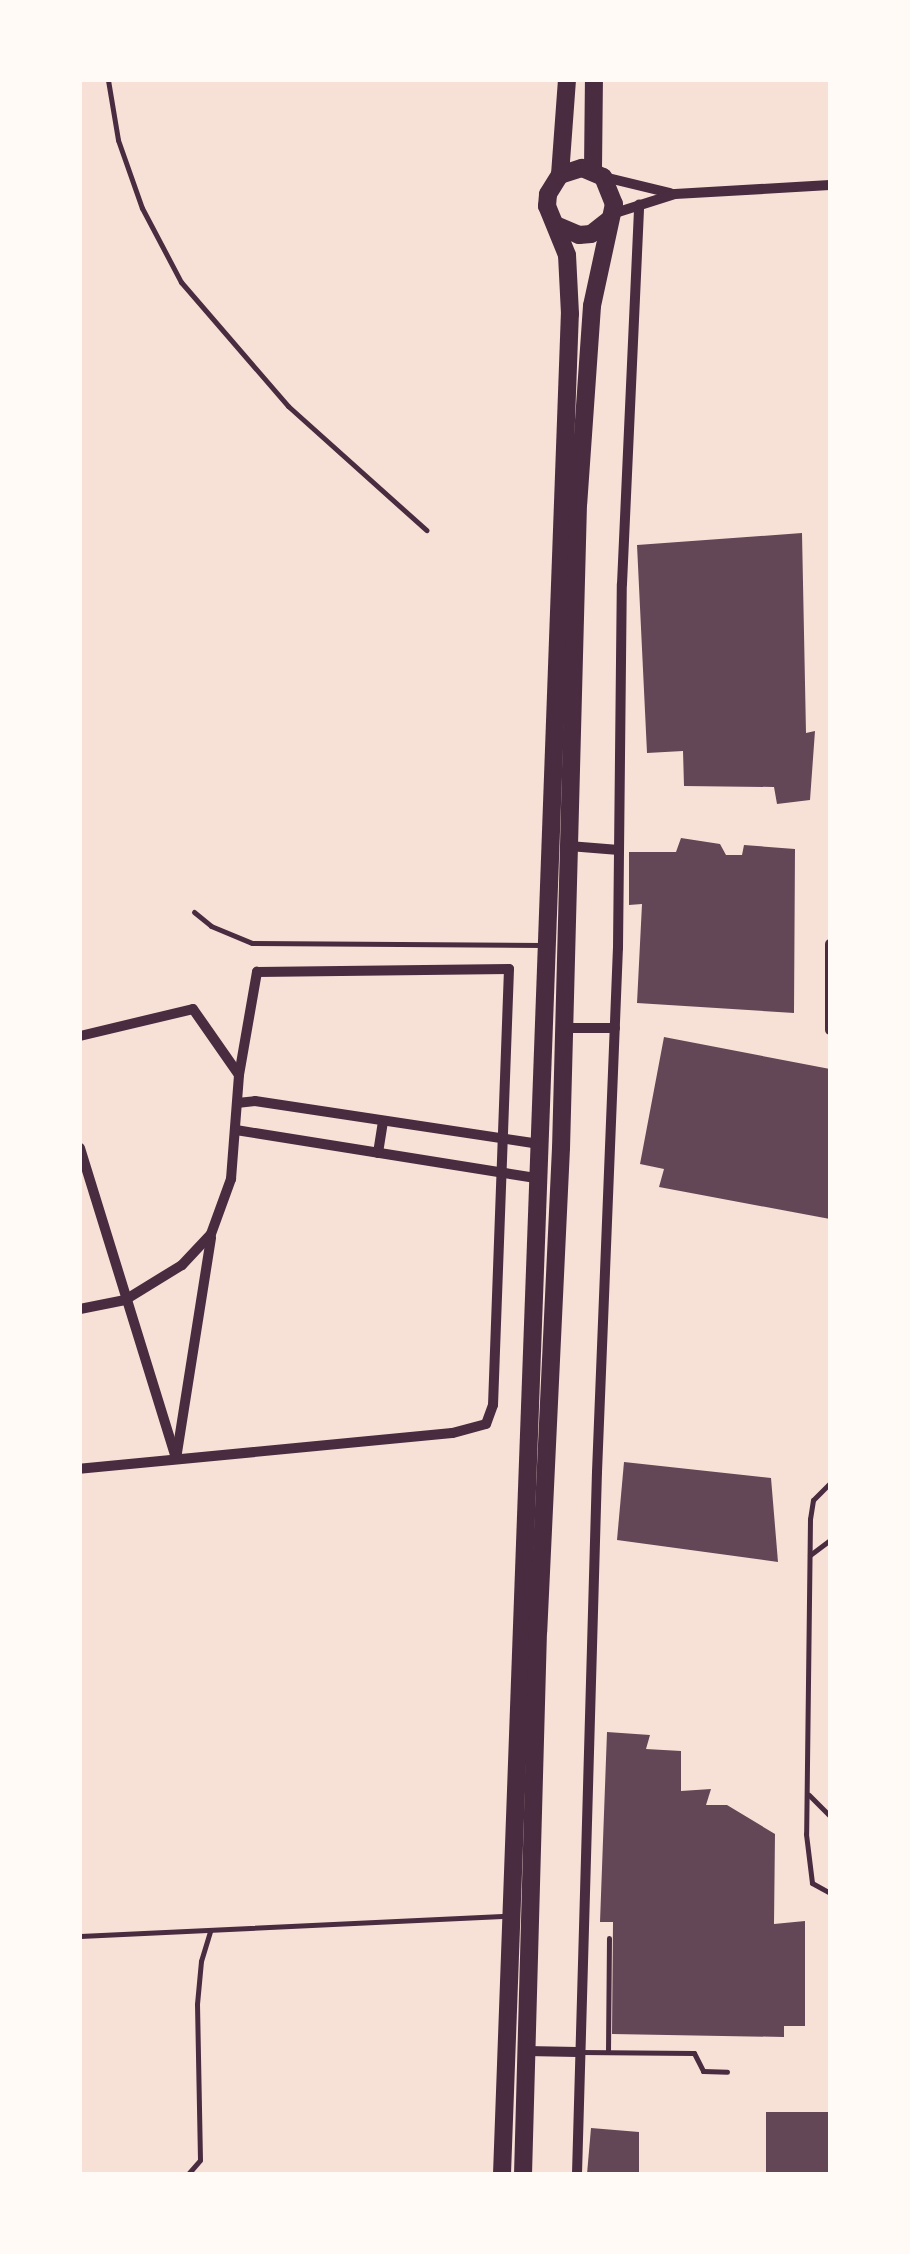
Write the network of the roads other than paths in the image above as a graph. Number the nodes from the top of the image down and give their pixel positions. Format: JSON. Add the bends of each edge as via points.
{"nodes":[{"id":1,"x":108,"y":80,"type":"edge"},
{"id":2,"x":567,"y":80,"type":"edge"},
{"id":3,"x":594,"y":80,"type":"edge"},
{"id":4,"x":598,"y":174,"type":"junction"},
{"id":5,"x":560,"y":175,"type":"junction"},
{"id":6,"x":830,"y":184,"type":"edge"},
{"id":7,"x":675,"y":194,"type":"junction"},
{"id":8,"x":638,"y":204,"type":"junction"},
{"id":9,"x":611,"y":217,"type":"junction"},
{"id":10,"x":558,"y":226,"type":"junction"},
{"id":11,"x":426,"y":530,"type":"dead end"},
{"id":12,"x":570,"y":846,"type":"junction"},
{"id":13,"x":620,"y":850,"type":"junction"},
{"id":14,"x":194,"y":912,"type":"dead end"},
{"id":15,"x":830,"y":944,"type":"edge"},
{"id":16,"x":544,"y":945,"type":"junction"},
{"id":17,"x":562,"y":1028,"type":"junction"},
{"id":18,"x":614,"y":1028,"type":"junction"},
{"id":19,"x":830,"y":1030,"type":"edge"},
{"id":20,"x":80,"y":1036,"type":"edge"},
{"id":21,"x":239,"y":1075,"type":"junction"},
{"id":22,"x":237,"y":1103,"type":"junction"},
{"id":23,"x":384,"y":1122,"type":"junction"},
{"id":24,"x":236,"y":1130,"type":"junction"},
{"id":25,"x":502,"y":1141,"type":"junction"},
{"id":26,"x":538,"y":1144,"type":"junction"},
{"id":27,"x":80,"y":1148,"type":"edge"},
{"id":28,"x":378,"y":1153,"type":"junction"},
{"id":29,"x":500,"y":1170,"type":"junction"},
{"id":30,"x":84,"y":1176,"type":"edge"},
{"id":31,"x":537,"y":1178,"type":"junction"},
{"id":32,"x":212,"y":1234,"type":"junction"},
{"id":33,"x":126,"y":1300,"type":"junction"},
{"id":34,"x":80,"y":1308,"type":"edge"},
{"id":35,"x":176,"y":1459,"type":"junction"},
{"id":36,"x":80,"y":1469,"type":"edge"},
{"id":37,"x":830,"y":1483,"type":"edge"},
{"id":38,"x":830,"y":1540,"type":"edge"},
{"id":39,"x":810,"y":1555,"type":"junction"},
{"id":40,"x":808,"y":1795,"type":"junction"},
{"id":41,"x":830,"y":1816,"type":"edge"},
{"id":42,"x":830,"y":1893,"type":"edge"},
{"id":43,"x":511,"y":1916,"type":"junction"},
{"id":44,"x":210,"y":1931,"type":"junction"},
{"id":45,"x":80,"y":1936,"type":"edge"},
{"id":46,"x":608,"y":1938,"type":"dead end"},
{"id":47,"x":527,"y":2051,"type":"junction"},
{"id":48,"x":578,"y":2052,"type":"junction"},
{"id":49,"x":608,"y":2052,"type":"junction"},
{"id":50,"x":726,"y":2072,"type":"dead end"},
{"id":51,"x":188,"y":2174,"type":"edge"},
{"id":52,"x":502,"y":2174,"type":"edge"},
{"id":53,"x":523,"y":2174,"type":"edge"},
{"id":54,"x":577,"y":2174,"type":"edge"}],
"edges":[{"from":1,"to":11,"type":"lane","via":[[118,140],[142,208],[181,282],[288,406]]},
{"from":2,"to":5,"type":"highway"},
{"from":3,"to":4,"type":"highway"},
{"from":4,"to":5,"type":"highway"},
{"from":4,"to":7,"type":"street"},
{"from":4,"to":9,"type":"highway","via":[[614,194]]},
{"from":5,"to":10,"type":"highway","via":[[547,206]]},
{"from":6,"to":7,"type":"street"},
{"from":7,"to":8,"type":"street"},
{"from":8,"to":9,"type":"street"},
{"from":8,"to":13,"type":"street","via":[[622,584]]},
{"from":9,"to":10,"type":"highway","via":[[591,234]]},
{"from":9,"to":12,"type":"highway","via":[[592,306],[579,484]]},
{"from":10,"to":16,"type":"highway","via":[[570,314]]},
{"from":12,"to":13,"type":"street"},
{"from":12,"to":17,"type":"highway"},
{"from":13,"to":18,"type":"street"},
{"from":14,"to":16,"type":"lane","via":[[252,944]]},
{"from":15,"to":19,"type":"street"},
{"from":16,"to":26,"type":"highway"},
{"from":17,"to":18,"type":"street"},
{"from":17,"to":47,"type":"highway"},
{"from":18,"to":48,"type":"street"},
{"from":20,"to":21,"type":"street","via":[[193,1009]]},
{"from":21,"to":22,"type":"street"},
{"from":21,"to":25,"type":"street","via":[[258,972],[510,969]]},
{"from":22,"to":23,"type":"street"},
{"from":22,"to":24,"type":"street"},
{"from":23,"to":25,"type":"street"},
{"from":23,"to":28,"type":"street"},
{"from":24,"to":28,"type":"street"},
{"from":24,"to":32,"type":"street","via":[[230,1179]]},
{"from":25,"to":26,"type":"street"},
{"from":25,"to":29,"type":"street"},
{"from":26,"to":31,"type":"highway"},
{"from":27,"to":30,"type":"street"},
{"from":28,"to":29,"type":"street"},
{"from":29,"to":31,"type":"street"},
{"from":29,"to":35,"type":"street","via":[[493,1405],[486,1424]]},
{"from":30,"to":33,"type":"street"},
{"from":31,"to":43,"type":"highway"},
{"from":32,"to":33,"type":"street","via":[[182,1265]]},
{"from":32,"to":35,"type":"street"},
{"from":33,"to":34,"type":"street"},
{"from":33,"to":35,"type":"street"},
{"from":35,"to":36,"type":"street"},
{"from":37,"to":39,"type":"lane","via":[[813,1500]]},
{"from":38,"to":39,"type":"lane"},
{"from":39,"to":40,"type":"lane"},
{"from":40,"to":41,"type":"lane"},
{"from":40,"to":42,"type":"lane","via":[[809,1875]]},
{"from":43,"to":44,"type":"lane"},
{"from":43,"to":52,"type":"highway"},
{"from":44,"to":45,"type":"lane"},
{"from":44,"to":51,"type":"lane","via":[[197,2004],[200,2160]]},
{"from":46,"to":49,"type":"lane"},
{"from":47,"to":48,"type":"street"},
{"from":47,"to":53,"type":"highway"},
{"from":48,"to":49,"type":"lane"},
{"from":48,"to":54,"type":"street"},
{"from":49,"to":50,"type":"lane","via":[[694,2053],[702,2071]]}]}
